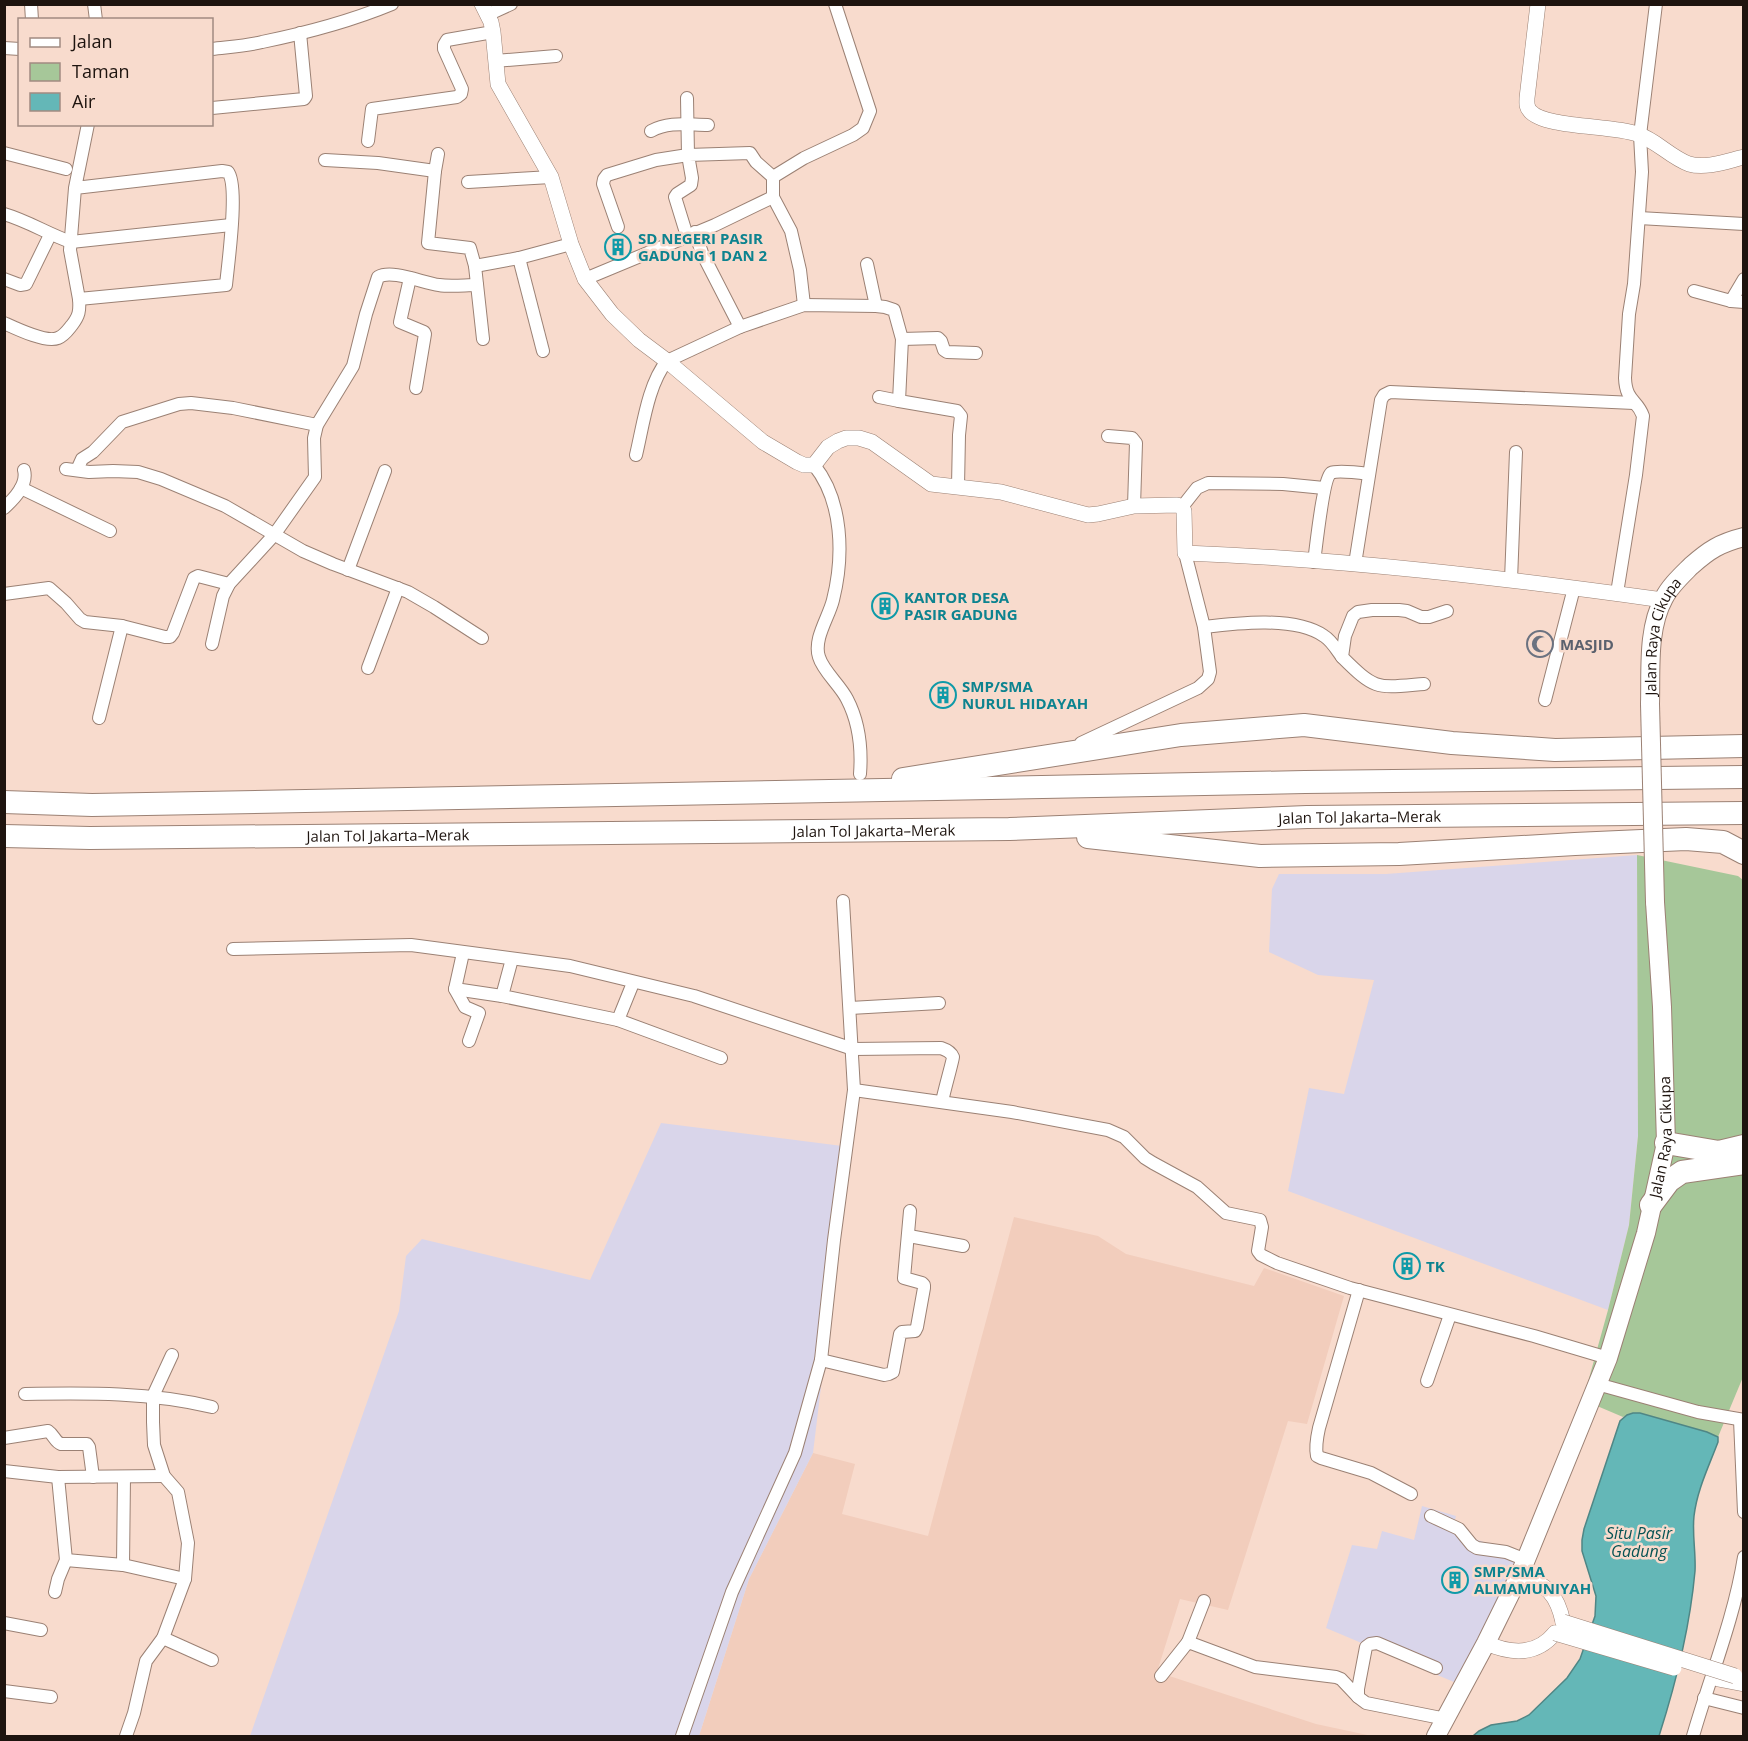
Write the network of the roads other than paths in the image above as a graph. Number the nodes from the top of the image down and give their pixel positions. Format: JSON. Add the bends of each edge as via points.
{"nodes":[{"id":1,"x":392,"y":4,"type":"edge"},
{"id":2,"x":512,"y":4,"type":"edge"},
{"id":3,"x":835,"y":4,"type":"edge"},
{"id":4,"x":1538,"y":4,"type":"edge"},
{"id":5,"x":1656,"y":4,"type":"edge"},
{"id":6,"x":485,"y":10,"type":"edge"},
{"id":7,"x":493,"y":32,"type":"junction"},
{"id":8,"x":300,"y":33,"type":"junction"},
{"id":9,"x":213,"y":49,"type":"edge"},
{"id":10,"x":556,"y":56,"type":"dead end"},
{"id":11,"x":495,"y":61,"type":"junction"},
{"id":12,"x":687,"y":98,"type":"dead end"},
{"id":13,"x":213,"y":108,"type":"edge"},
{"id":14,"x":687,"y":125,"type":"junction"},
{"id":15,"x":708,"y":125,"type":"dead end"},
{"id":16,"x":92,"y":126,"type":"edge"},
{"id":17,"x":651,"y":131,"type":"dead end"},
{"id":18,"x":1640,"y":135,"type":"junction"},
{"id":19,"x":368,"y":141,"type":"dead end"},
{"id":20,"x":4,"y":153,"type":"edge"},
{"id":21,"x":438,"y":153,"type":"dead end"},
{"id":22,"x":688,"y":155,"type":"junction"},
{"id":23,"x":1743,"y":157,"type":"edge"},
{"id":24,"x":325,"y":159,"type":"dead end"},
{"id":25,"x":66,"y":169,"type":"dead end"},
{"id":26,"x":435,"y":171,"type":"junction"},
{"id":27,"x":551,"y":177,"type":"junction"},
{"id":28,"x":772,"y":177,"type":"junction"},
{"id":29,"x":468,"y":182,"type":"dead end"},
{"id":30,"x":75,"y":188,"type":"junction"},
{"id":31,"x":773,"y":197,"type":"junction"},
{"id":32,"x":4,"y":214,"type":"edge"},
{"id":33,"x":1639,"y":218,"type":"junction"},
{"id":34,"x":1743,"y":224,"type":"edge"},
{"id":35,"x":231,"y":225,"type":"junction"},
{"id":36,"x":618,"y":227,"type":"dead end"},
{"id":37,"x":691,"y":234,"type":"junction"},
{"id":38,"x":52,"y":235,"type":"junction"},
{"id":39,"x":69,"y":241,"type":"junction"},
{"id":40,"x":571,"y":244,"type":"junction"},
{"id":41,"x":519,"y":258,"type":"junction"},
{"id":42,"x":867,"y":264,"type":"dead end"},
{"id":43,"x":475,"y":266,"type":"junction"},
{"id":44,"x":410,"y":278,"type":"junction"},
{"id":45,"x":4,"y":279,"type":"edge"},
{"id":46,"x":585,"y":279,"type":"junction"},
{"id":47,"x":1743,"y":279,"type":"edge"},
{"id":48,"x":477,"y":285,"type":"junction"},
{"id":49,"x":1694,"y":291,"type":"dead end"},
{"id":50,"x":79,"y":299,"type":"junction"},
{"id":51,"x":1737,"y":301,"type":"edge"},
{"id":52,"x":804,"y":305,"type":"junction"},
{"id":53,"x":876,"y":306,"type":"junction"},
{"id":54,"x":4,"y":324,"type":"edge"},
{"id":55,"x":740,"y":327,"type":"junction"},
{"id":56,"x":483,"y":339,"type":"dead end"},
{"id":57,"x":902,"y":339,"type":"junction"},
{"id":58,"x":543,"y":351,"type":"dead end"},
{"id":59,"x":976,"y":353,"type":"dead end"},
{"id":60,"x":667,"y":361,"type":"junction"},
{"id":61,"x":416,"y":388,"type":"dead end"},
{"id":62,"x":879,"y":397,"type":"dead end"},
{"id":63,"x":899,"y":401,"type":"junction"},
{"id":64,"x":1634,"y":403,"type":"junction"},
{"id":65,"x":317,"y":425,"type":"junction"},
{"id":66,"x":1108,"y":436,"type":"dead end"},
{"id":67,"x":1516,"y":452,"type":"dead end"},
{"id":68,"x":636,"y":455,"type":"dead end"},
{"id":69,"x":814,"y":465,"type":"junction"},
{"id":70,"x":24,"y":470,"type":"dead end"},
{"id":71,"x":385,"y":471,"type":"dead end"},
{"id":72,"x":1369,"y":474,"type":"junction"},
{"id":73,"x":958,"y":486,"type":"junction"},
{"id":74,"x":21,"y":488,"type":"junction"},
{"id":75,"x":1324,"y":488,"type":"junction"},
{"id":76,"x":1134,"y":506,"type":"junction"},
{"id":77,"x":1182,"y":507,"type":"junction"},
{"id":78,"x":4,"y":508,"type":"edge"},
{"id":79,"x":110,"y":531,"type":"dead end"},
{"id":80,"x":274,"y":535,"type":"junction"},
{"id":81,"x":1743,"y":537,"type":"edge"},
{"id":82,"x":1185,"y":556,"type":"junction"},
{"id":83,"x":1314,"y":562,"type":"junction"},
{"id":84,"x":1355,"y":564,"type":"junction"},
{"id":85,"x":348,"y":570,"type":"junction"},
{"id":86,"x":1510,"y":580,"type":"junction"},
{"id":87,"x":229,"y":584,"type":"junction"},
{"id":88,"x":398,"y":588,"type":"junction"},
{"id":89,"x":1574,"y":588,"type":"junction"},
{"id":90,"x":1617,"y":593,"type":"junction"},
{"id":91,"x":4,"y":594,"type":"edge"},
{"id":92,"x":1663,"y":600,"type":"junction"},
{"id":93,"x":1447,"y":611,"type":"dead end"},
{"id":94,"x":122,"y":626,"type":"junction"},
{"id":95,"x":1204,"y":627,"type":"junction"},
{"id":96,"x":482,"y":638,"type":"dead end"},
{"id":97,"x":212,"y":644,"type":"dead end"},
{"id":98,"x":1342,"y":657,"type":"junction"},
{"id":99,"x":368,"y":668,"type":"dead end"},
{"id":100,"x":1424,"y":684,"type":"dead end"},
{"id":101,"x":1545,"y":700,"type":"dead end"},
{"id":102,"x":99,"y":718,"type":"dead end"},
{"id":103,"x":1743,"y":747,"type":"edge"},
{"id":104,"x":1055,"y":755,"type":"junction"},
{"id":105,"x":1743,"y":777,"type":"edge"},
{"id":106,"x":861,"y":782,"type":"junction"},
{"id":107,"x":4,"y":802,"type":"edge"},
{"id":108,"x":1743,"y":813,"type":"edge"},
{"id":109,"x":1009,"y":829,"type":"junction"},
{"id":110,"x":4,"y":836,"type":"edge"},
{"id":111,"x":1733,"y":842,"type":"edge"},
{"id":112,"x":1743,"y":853,"type":"edge"},
{"id":113,"x":843,"y":901,"type":"dead end"},
{"id":114,"x":233,"y":949,"type":"dead end"},
{"id":115,"x":463,"y":952,"type":"junction"},
{"id":116,"x":512,"y":959,"type":"junction"},
{"id":117,"x":633,"y":982,"type":"junction"},
{"id":118,"x":455,"y":989,"type":"junction"},
{"id":119,"x":502,"y":996,"type":"junction"},
{"id":120,"x":939,"y":1003,"type":"dead end"},
{"id":121,"x":850,"y":1008,"type":"junction"},
{"id":122,"x":618,"y":1020,"type":"junction"},
{"id":123,"x":469,"y":1041,"type":"dead end"},
{"id":124,"x":853,"y":1049,"type":"junction"},
{"id":125,"x":720,"y":1058,"type":"dead end"},
{"id":126,"x":854,"y":1090,"type":"junction"},
{"id":127,"x":942,"y":1102,"type":"junction"},
{"id":128,"x":1666,"y":1143,"type":"junction"},
{"id":129,"x":1743,"y":1146,"type":"edge"},
{"id":130,"x":1743,"y":1163,"type":"edge"},
{"id":131,"x":1651,"y":1205,"type":"junction"},
{"id":132,"x":910,"y":1211,"type":"dead end"},
{"id":133,"x":909,"y":1236,"type":"junction"},
{"id":134,"x":963,"y":1246,"type":"dead end"},
{"id":135,"x":1359,"y":1290,"type":"junction"},
{"id":136,"x":1450,"y":1315,"type":"junction"},
{"id":137,"x":172,"y":1355,"type":"dead end"},
{"id":138,"x":1608,"y":1358,"type":"junction"},
{"id":139,"x":821,"y":1360,"type":"junction"},
{"id":140,"x":1427,"y":1381,"type":"dead end"},
{"id":141,"x":1597,"y":1384,"type":"junction"},
{"id":142,"x":25,"y":1394,"type":"dead end"},
{"id":143,"x":153,"y":1396,"type":"junction"},
{"id":144,"x":212,"y":1407,"type":"dead end"},
{"id":145,"x":1742,"y":1420,"type":"edge"},
{"id":146,"x":4,"y":1438,"type":"edge"},
{"id":147,"x":4,"y":1472,"type":"edge"},
{"id":148,"x":164,"y":1476,"type":"junction"},
{"id":149,"x":58,"y":1477,"type":"junction"},
{"id":150,"x":93,"y":1477,"type":"junction"},
{"id":151,"x":124,"y":1477,"type":"junction"},
{"id":152,"x":1411,"y":1494,"type":"dead end"},
{"id":153,"x":1743,"y":1512,"type":"edge"},
{"id":154,"x":1431,"y":1516,"type":"dead end"},
{"id":155,"x":1743,"y":1557,"type":"edge"},
{"id":156,"x":66,"y":1560,"type":"junction"},
{"id":157,"x":123,"y":1565,"type":"junction"},
{"id":158,"x":1523,"y":1567,"type":"junction"},
{"id":159,"x":185,"y":1579,"type":"junction"},
{"id":160,"x":55,"y":1592,"type":"dead end"},
{"id":161,"x":1204,"y":1601,"type":"dead end"},
{"id":162,"x":1731,"y":1618,"type":"junction"},
{"id":163,"x":1743,"y":1620,"type":"edge"},
{"id":164,"x":4,"y":1623,"type":"edge"},
{"id":165,"x":1559,"y":1628,"type":"junction"},
{"id":166,"x":41,"y":1630,"type":"dead end"},
{"id":167,"x":163,"y":1638,"type":"junction"},
{"id":168,"x":1188,"y":1642,"type":"junction"},
{"id":169,"x":1486,"y":1643,"type":"junction"},
{"id":170,"x":212,"y":1660,"type":"dead end"},
{"id":171,"x":1436,"y":1668,"type":"dead end"},
{"id":172,"x":1161,"y":1676,"type":"dead end"},
{"id":173,"x":1741,"y":1680,"type":"edge"},
{"id":174,"x":4,"y":1691,"type":"edge"},
{"id":175,"x":51,"y":1697,"type":"dead end"},
{"id":176,"x":1358,"y":1697,"type":"junction"},
{"id":177,"x":1704,"y":1698,"type":"junction"},
{"id":178,"x":1743,"y":1708,"type":"edge"},
{"id":179,"x":1446,"y":1719,"type":"junction"},
{"id":180,"x":126,"y":1737,"type":"edge"},
{"id":181,"x":682,"y":1737,"type":"edge"},
{"id":182,"x":1436,"y":1737,"type":"edge"},
{"id":183,"x":1693,"y":1737,"type":"edge"}],
"edges":[{"from":1,"to":8,"type":"street"},
{"from":2,"to":6,"type":"street"},
{"from":3,"to":28,"type":"street","via":[[870,111],[863,128],[853,135]]},
{"from":4,"to":18,"type":"street","via":[[1528,86],[1529,111],[1550,121],[1623,129]]},
{"from":5,"to":18,"type":"street"},
{"from":6,"to":7,"type":"street"},
{"from":7,"to":11,"type":"street"},
{"from":7,"to":19,"type":"street","via":[[447,40],[444,45],[461,94],[372,109]]},
{"from":8,"to":9,"type":"street"},
{"from":8,"to":13,"type":"street","via":[[304,99]]},
{"from":10,"to":11,"type":"street"},
{"from":11,"to":27,"type":"street","via":[[498,84]]},
{"from":12,"to":14,"type":"street"},
{"from":14,"to":15,"type":"street"},
{"from":14,"to":17,"type":"street","via":[[665,125]]},
{"from":14,"to":22,"type":"street"},
{"from":16,"to":30,"type":"street"},
{"from":18,"to":23,"type":"street","via":[[1690,164],[1706,165]]},
{"from":18,"to":33,"type":"street"},
{"from":20,"to":25,"type":"street"},
{"from":21,"to":26,"type":"street"},
{"from":22,"to":28,"type":"street","via":[[750,153]]},
{"from":22,"to":36,"type":"street","via":[[607,175],[603,184]]},
{"from":22,"to":37,"type":"street","via":[[691,185],[675,197]]},
{"from":24,"to":26,"type":"street"},
{"from":26,"to":43,"type":"street","via":[[428,243],[467,247]]},
{"from":27,"to":29,"type":"street"},
{"from":27,"to":40,"type":"street"},
{"from":28,"to":31,"type":"street"},
{"from":30,"to":35,"type":"street","via":[[228,172]]},
{"from":30,"to":39,"type":"street"},
{"from":31,"to":37,"type":"street"},
{"from":31,"to":52,"type":"street","via":[[791,231]]},
{"from":32,"to":38,"type":"street"},
{"from":33,"to":34,"type":"street"},
{"from":33,"to":64,"type":"street","via":[[1625,378]]},
{"from":35,"to":39,"type":"street"},
{"from":35,"to":50,"type":"street","via":[[226,285]]},
{"from":37,"to":46,"type":"street"},
{"from":37,"to":55,"type":"street"},
{"from":38,"to":39,"type":"street"},
{"from":38,"to":45,"type":"street","via":[[27,284]]},
{"from":39,"to":50,"type":"street"},
{"from":40,"to":41,"type":"street"},
{"from":40,"to":46,"type":"street"},
{"from":41,"to":43,"type":"street"},
{"from":41,"to":58,"type":"street"},
{"from":42,"to":53,"type":"street"},
{"from":43,"to":48,"type":"street"},
{"from":44,"to":48,"type":"street","via":[[440,286]]},
{"from":44,"to":61,"type":"street","via":[[400,322],[425,334]]},
{"from":44,"to":65,"type":"street","via":[[385,274],[378,277],[353,366]]},
{"from":46,"to":60,"type":"street","via":[[612,314]]},
{"from":47,"to":51,"type":"street"},
{"from":48,"to":56,"type":"street"},
{"from":49,"to":51,"type":"street"},
{"from":50,"to":54,"type":"street","via":[[79,316],[57,339]]},
{"from":52,"to":53,"type":"street"},
{"from":52,"to":55,"type":"street"},
{"from":53,"to":57,"type":"street","via":[[894,310]]},
{"from":55,"to":60,"type":"street"},
{"from":57,"to":59,"type":"street","via":[[938,338],[947,352]]},
{"from":57,"to":63,"type":"street"},
{"from":60,"to":68,"type":"street","via":[[654,382]]},
{"from":60,"to":69,"type":"street","via":[[763,442],[804,465]]},
{"from":62,"to":63,"type":"street"},
{"from":63,"to":73,"type":"street","via":[[960,413]]},
{"from":64,"to":72,"type":"street","via":[[1390,392],[1381,400]]},
{"from":64,"to":90,"type":"street","via":[[1643,416]]},
{"from":65,"to":80,"type":"street","via":[[315,477]]},
{"from":65,"to":80,"type":"street","via":[[233,408],[179,404],[122,422],[71,470],[126,471],[150,476],[225,506]]},
{"from":66,"to":76,"type":"street","via":[[1132,438],[1136,443]]},
{"from":67,"to":86,"type":"street"},
{"from":69,"to":73,"type":"street","via":[[837,441],[859,438],[872,442],[931,484]]},
{"from":69,"to":106,"type":"street","via":[[830,489],[840,560],[833,600],[819,642],[819,658],[848,699],[859,733]]},
{"from":70,"to":74,"type":"street"},
{"from":71,"to":85,"type":"street"},
{"from":72,"to":75,"type":"street","via":[[1333,472]]},
{"from":72,"to":84,"type":"street"},
{"from":73,"to":76,"type":"street","via":[[1001,492],[1088,515]]},
{"from":74,"to":78,"type":"street"},
{"from":74,"to":79,"type":"street"},
{"from":75,"to":77,"type":"street","via":[[1208,483],[1197,489]]},
{"from":75,"to":83,"type":"street"},
{"from":76,"to":77,"type":"street"},
{"from":77,"to":82,"type":"street"},
{"from":80,"to":85,"type":"street"},
{"from":80,"to":87,"type":"street"},
{"from":81,"to":92,"type":"main road","name":"Jalan Raya Cikupa","via":[[1725,542],[1702,556]]},
{"from":82,"to":83,"type":"street"},
{"from":82,"to":95,"type":"street"},
{"from":83,"to":84,"type":"street"},
{"from":84,"to":86,"type":"street"},
{"from":85,"to":88,"type":"street"},
{"from":86,"to":89,"type":"street"},
{"from":87,"to":94,"type":"street","via":[[194,578],[170,637]]},
{"from":87,"to":97,"type":"street"},
{"from":88,"to":96,"type":"street"},
{"from":88,"to":99,"type":"street"},
{"from":89,"to":90,"type":"street"},
{"from":89,"to":101,"type":"street"},
{"from":90,"to":92,"type":"street"},
{"from":91,"to":94,"type":"street","via":[[49,588],[80,619]]},
{"from":92,"to":128,"type":"main road","name":"Jalan Raya Cikupa","bridge":true,"via":[[1652,636],[1650,704]]},
{"from":93,"to":98,"type":"street","via":[[1429,617],[1399,610],[1358,612],[1345,636]]},
{"from":94,"to":102,"type":"street"},
{"from":95,"to":98,"type":"street","via":[[1263,622],[1304,628],[1325,636]]},
{"from":95,"to":104,"type":"street","via":[[1210,672],[1203,684]]},
{"from":98,"to":100,"type":"street","via":[[1362,677],[1378,686]]},
{"from":103,"to":104,"type":"highway","via":[[1555,750],[1452,743],[1304,725],[1181,735]]},
{"from":104,"to":106,"type":"highway"},
{"from":105,"to":106,"type":"highway"},
{"from":106,"to":107,"type":"highway","via":[[104,804]]},
{"from":108,"to":109,"type":"highway","name":"Jalan Tol Jakarta–Merak","via":[[1307,817]]},
{"from":109,"to":110,"type":"highway","name":"Jalan Tol Jakarta–Merak"},
{"from":109,"to":111,"type":"highway","via":[[1260,856],[1399,854],[1686,839]]},
{"from":111,"to":112,"type":"highway"},
{"from":113,"to":121,"type":"street"},
{"from":114,"to":115,"type":"street","via":[[411,945]]},
{"from":115,"to":116,"type":"street"},
{"from":115,"to":118,"type":"street"},
{"from":116,"to":117,"type":"street","via":[[570,966]]},
{"from":116,"to":119,"type":"street"},
{"from":117,"to":122,"type":"street"},
{"from":117,"to":124,"type":"street","via":[[694,996]]},
{"from":118,"to":119,"type":"street"},
{"from":118,"to":123,"type":"street","via":[[465,1007],[479,1013]]},
{"from":119,"to":122,"type":"street"},
{"from":120,"to":121,"type":"street"},
{"from":121,"to":124,"type":"street"},
{"from":122,"to":125,"type":"street"},
{"from":124,"to":126,"type":"street"},
{"from":124,"to":127,"type":"street","via":[[942,1048],[950,1052],[953,1064]]},
{"from":126,"to":127,"type":"street"},
{"from":126,"to":139,"type":"street"},
{"from":127,"to":135,"type":"street","via":[[1117,1133],[1145,1158],[1197,1186],[1226,1213],[1260,1221],[1257,1251],[1261,1255]]},
{"from":128,"to":129,"type":"highway","via":[[1719,1152]]},
{"from":128,"to":131,"type":"main road","name":"Jalan Raya Cikupa"},
{"from":130,"to":131,"type":"highway","via":[[1682,1172],[1669,1181]]},
{"from":131,"to":138,"type":"main road","name":"Jalan Raya Cikupa"},
{"from":132,"to":133,"type":"street"},
{"from":133,"to":134,"type":"street"},
{"from":133,"to":139,"type":"street","via":[[904,1278],[922,1283],[924,1288],[917,1327],[900,1334],[893,1372],[884,1375]]},
{"from":135,"to":136,"type":"street"},
{"from":135,"to":152,"type":"street","via":[[1318,1428],[1316,1453],[1371,1473]]},
{"from":136,"to":138,"type":"street"},
{"from":136,"to":140,"type":"street"},
{"from":137,"to":143,"type":"street"},
{"from":138,"to":141,"type":"main road","name":"Jalan Raya Cikupa"},
{"from":139,"to":181,"type":"street","via":[[795,1453],[732,1592]]},
{"from":141,"to":145,"type":"street"},
{"from":141,"to":158,"type":"main road","name":"Jalan Raya Cikupa"},
{"from":142,"to":143,"type":"street","via":[[98,1392]]},
{"from":143,"to":144,"type":"street"},
{"from":143,"to":148,"type":"street","via":[[154,1445]]},
{"from":145,"to":153,"type":"street"},
{"from":146,"to":150,"type":"street","via":[[48,1431],[57,1443],[87,1444]]},
{"from":147,"to":149,"type":"street"},
{"from":148,"to":151,"type":"street"},
{"from":148,"to":159,"type":"street","via":[[178,1492],[188,1543]]},
{"from":149,"to":150,"type":"street"},
{"from":149,"to":156,"type":"street"},
{"from":150,"to":151,"type":"street"},
{"from":151,"to":157,"type":"street"},
{"from":154,"to":158,"type":"street","via":[[1459,1529],[1472,1545],[1506,1552]]},
{"from":155,"to":162,"type":"street"},
{"from":156,"to":157,"type":"street"},
{"from":156,"to":160,"type":"street"},
{"from":157,"to":159,"type":"street"},
{"from":158,"to":165,"type":"street","via":[[1559,1605]]},
{"from":158,"to":169,"type":"main road","name":"Jalan Raya Cikupa"},
{"from":159,"to":167,"type":"street"},
{"from":161,"to":168,"type":"street"},
{"from":162,"to":163,"type":"street"},
{"from":162,"to":177,"type":"street"},
{"from":164,"to":166,"type":"street"},
{"from":165,"to":169,"type":"street","via":[[1549,1640],[1532,1649],[1515,1652]]},
{"from":165,"to":173,"type":"street","bridge":true},
{"from":165,"to":173,"type":"street","bridge":true,"via":[[1605,1649],[1718,1679]]},
{"from":167,"to":170,"type":"street"},
{"from":167,"to":180,"type":"street","via":[[146,1661]]},
{"from":168,"to":172,"type":"street"},
{"from":168,"to":176,"type":"street","via":[[1256,1667],[1336,1677]]},
{"from":169,"to":179,"type":"main road","name":"Jalan Raya Cikupa"},
{"from":171,"to":176,"type":"street","via":[[1377,1643],[1370,1644],[1366,1647]]},
{"from":174,"to":175,"type":"street"},
{"from":176,"to":179,"type":"street","via":[[1366,1703]]},
{"from":177,"to":178,"type":"street"},
{"from":177,"to":183,"type":"street"},
{"from":179,"to":182,"type":"main road","name":"Jalan Raya Cikupa"}]}
